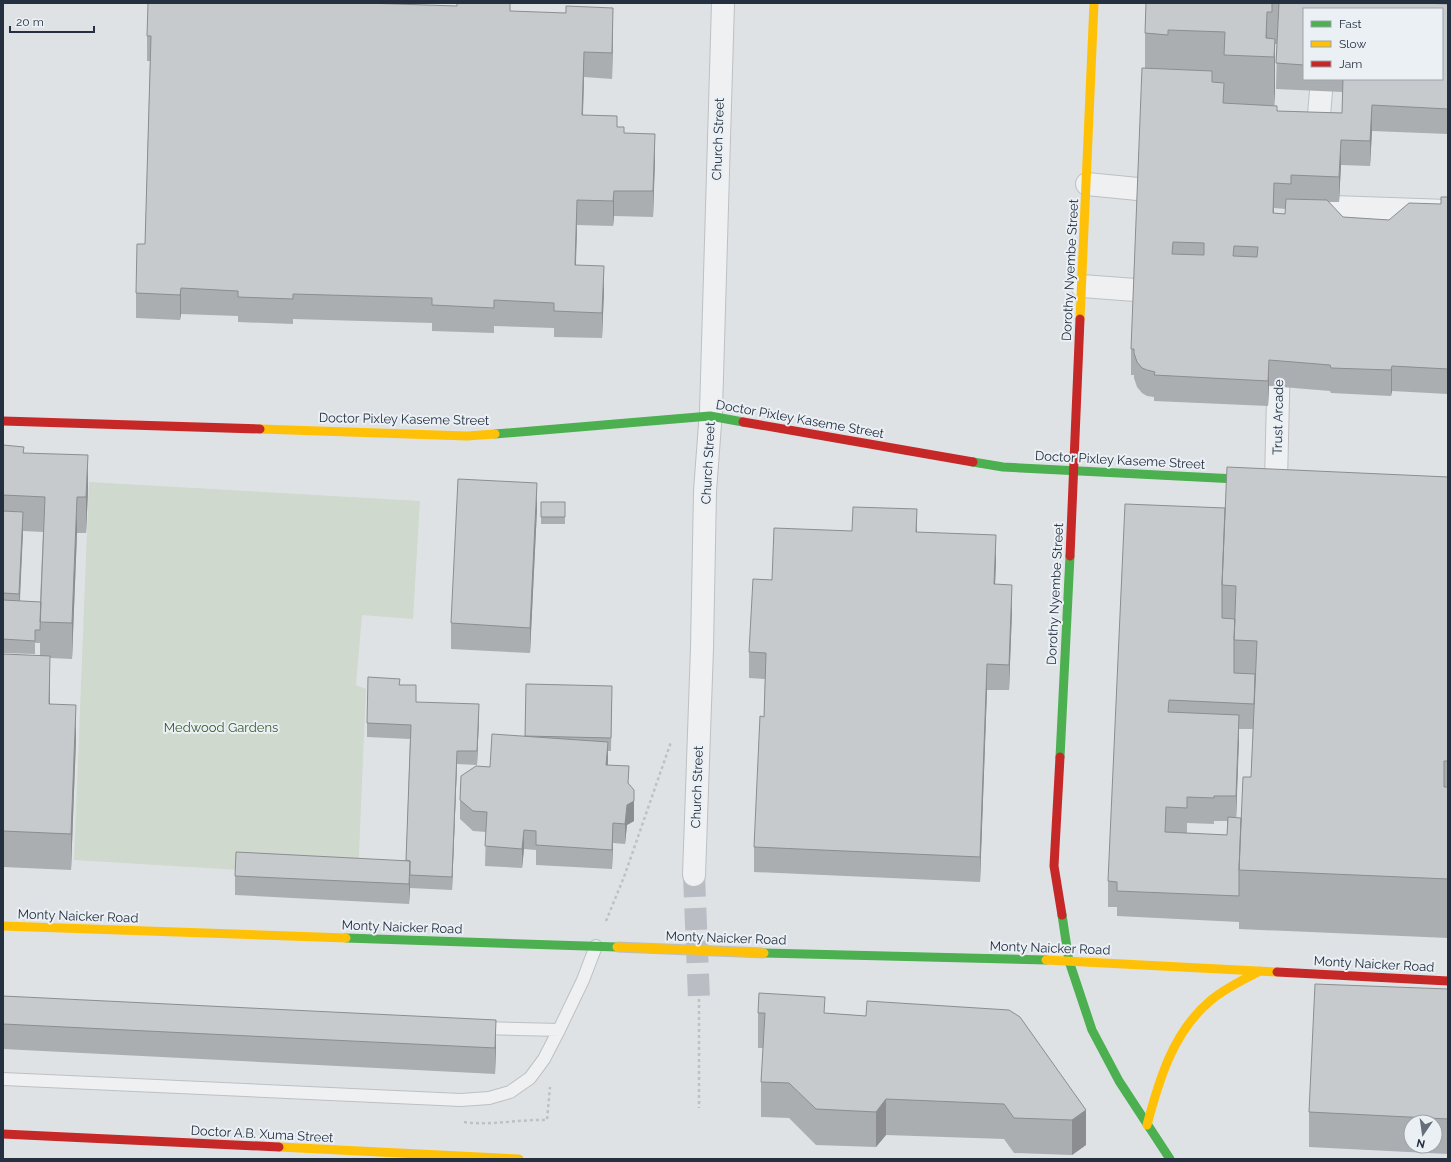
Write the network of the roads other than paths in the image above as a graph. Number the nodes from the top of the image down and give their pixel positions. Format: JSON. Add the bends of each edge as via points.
{"nodes":[{"id":1,"x":723,"y":3,"type":"edge"},
{"id":2,"x":1094,"y":3,"type":"edge"},
{"id":3,"x":1322,"y":80,"type":"edge"},
{"id":4,"x":1305,"y":160,"type":"edge"},
{"id":5,"x":1087,"y":184,"type":"junction"},
{"id":6,"x":1189,"y":194,"type":"edge"},
{"id":7,"x":1290,"y":205,"type":"edge"},
{"id":8,"x":1448,"y":211,"type":"edge"},
{"id":9,"x":1082,"y":286,"type":"junction"},
{"id":10,"x":1185,"y":293,"type":"edge"},
{"id":11,"x":1280,"y":338,"type":"edge"},
{"id":12,"x":710,"y":416,"type":"junction"},
{"id":13,"x":3,"y":421,"type":"edge"},
{"id":14,"x":1074,"y":471,"type":"junction"},
{"id":15,"x":1280,"y":481,"type":"joint"},
{"id":16,"x":694,"y":875,"type":"tunnel mouth"},
{"id":17,"x":3,"y":926,"type":"edge"},
{"id":18,"x":596,"y":946,"type":"junction"},
{"id":19,"x":1069,"y":961,"type":"junction"},
{"id":20,"x":1260,"y":971,"type":"junction"},
{"id":21,"x":1448,"y":982,"type":"edge"},
{"id":22,"x":472,"y":1027,"type":"edge"},
{"id":23,"x":559,"y":1030,"type":"junction"},
{"id":24,"x":3,"y":1079,"type":"edge"},
{"id":25,"x":1147,"y":1126,"type":"junction"},
{"id":26,"x":3,"y":1134,"type":"edge"},
{"id":27,"x":519,"y":1159,"type":"edge"},
{"id":28,"x":1170,"y":1159,"type":"edge"}],
"edges":[{"from":1,"to":12,"type":"street","name":"Church Street"},
{"from":2,"to":5,"type":"main road","name":"Dorothy Nyembe Street"},
{"from":3,"to":4,"type":"street","via":[[1319,115]]},
{"from":5,"to":6,"type":"street"},
{"from":5,"to":9,"type":"main road","name":"Dorothy Nyembe Street"},
{"from":7,"to":8,"type":"street"},
{"from":9,"to":10,"type":"street"},
{"from":9,"to":14,"type":"main road","name":"Dorothy Nyembe Street"},
{"from":11,"to":15,"type":"street","name":"Trust Arcade"},
{"from":12,"to":13,"type":"main road","name":"Doctor Pixley Kaseme Street","via":[[467,436]]},
{"from":12,"to":14,"type":"main road","name":"Doctor Pixley Kaseme Street","via":[[1003,467]]},
{"from":12,"to":16,"type":"street","name":"Church Street","via":[[705,491]]},
{"from":14,"to":15,"type":"main road","name":"Doctor Pixley Kaseme Street"},
{"from":14,"to":19,"type":"main road","name":"Dorothy Nyembe Street","via":[[1054,866]]},
{"from":17,"to":18,"type":"main road","name":"Monty Naicker Road"},
{"from":18,"to":19,"type":"main road","name":"Monty Naicker Road","bridge":true},
{"from":18,"to":23,"type":"lane"},
{"from":19,"to":20,"type":"main road","name":"Monty Naicker Road"},
{"from":19,"to":25,"type":"main road","name":"Dorothy Nyembe Street","via":[[1092,1030]]},
{"from":20,"to":21,"type":"main road","name":"Monty Naicker Road"},
{"from":20,"to":25,"type":"main road","via":[[1226,988],[1203,1007],[1178,1037],[1163,1071]]},
{"from":22,"to":23,"type":"lane"},
{"from":23,"to":24,"type":"lane","via":[[544,1059],[530,1078],[510,1092],[489,1098],[453,1099]]},
{"from":25,"to":28,"type":"main road","name":"Dorothy Nyembe Street"},
{"from":26,"to":27,"type":"main road","name":"Doctor A.B. Xuma Street"}]}
